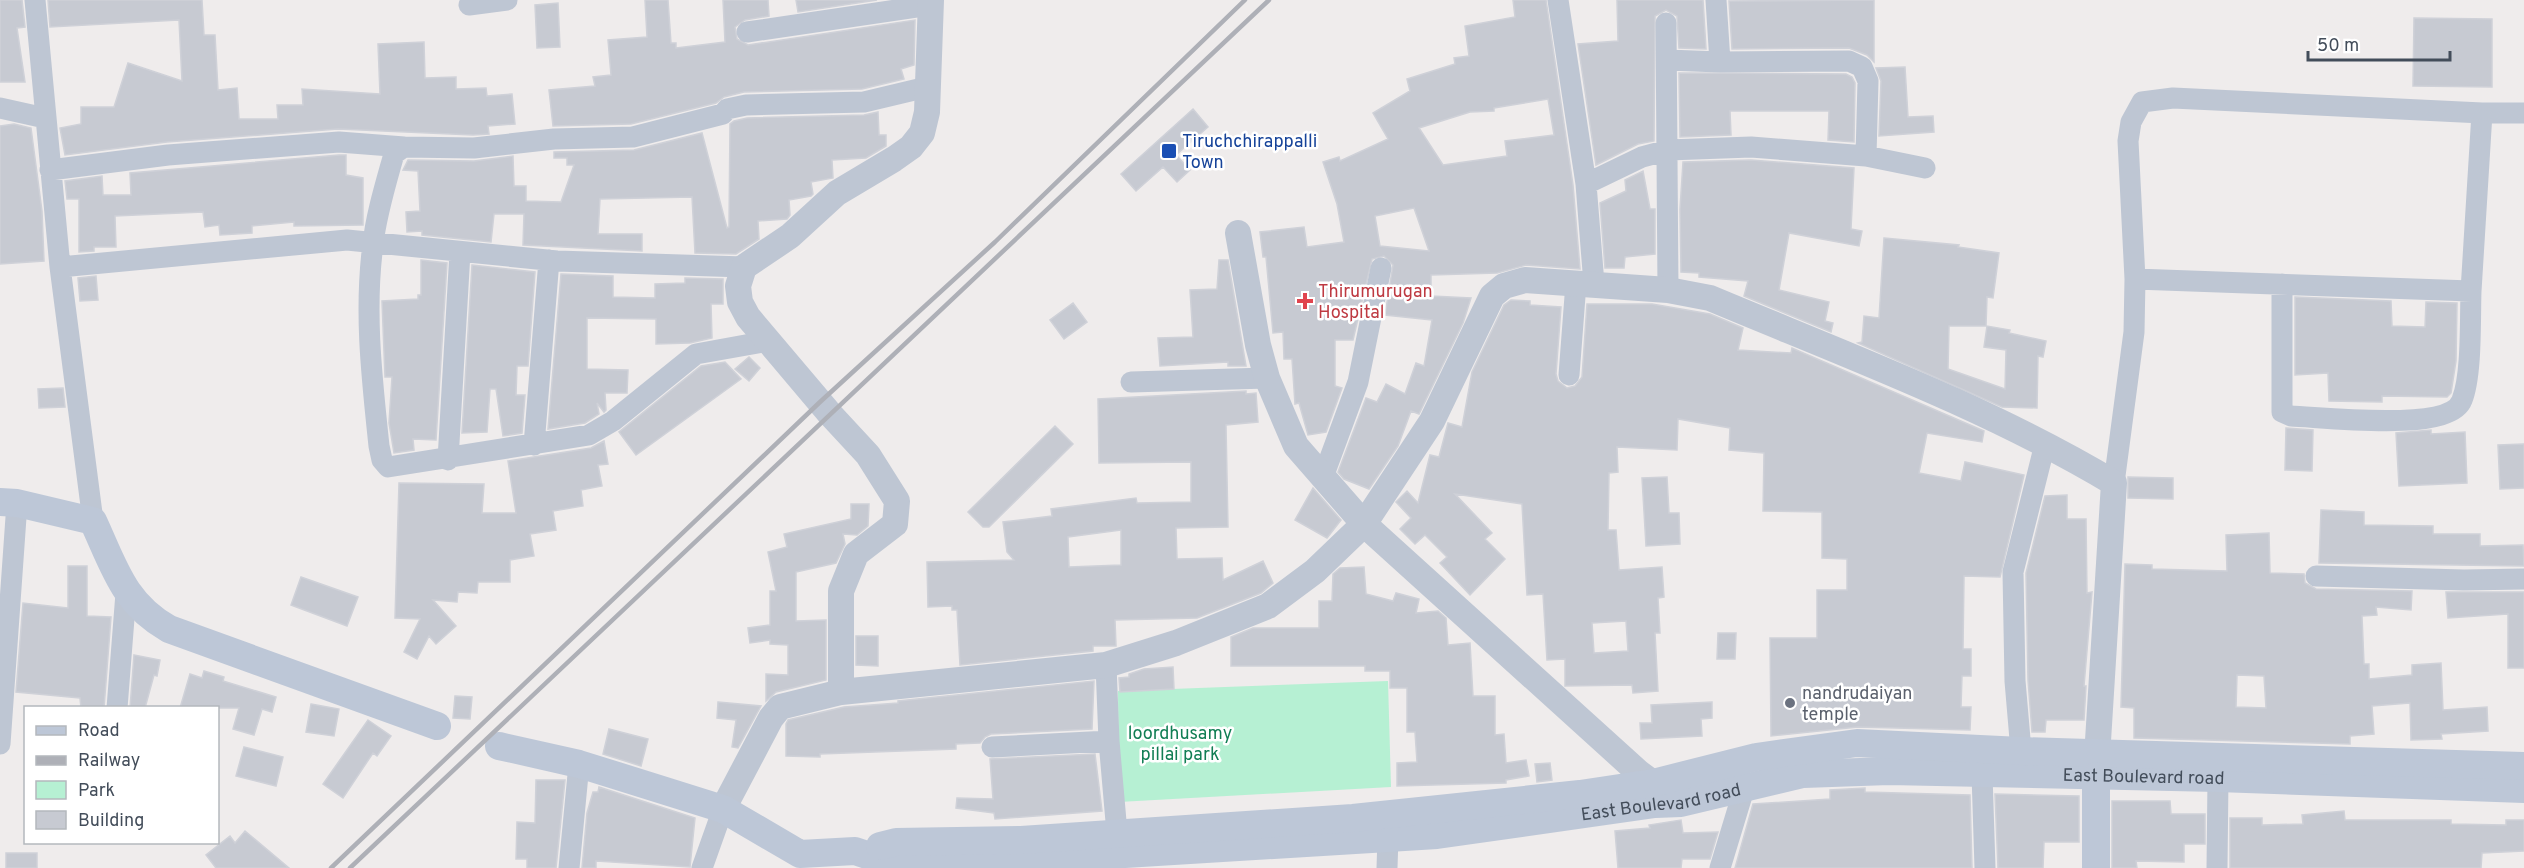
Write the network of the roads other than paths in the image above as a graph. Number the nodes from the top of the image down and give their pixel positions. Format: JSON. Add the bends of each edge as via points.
{"nodes":[{"id":1,"x":34,"y":0,"type":"edge"},
{"id":2,"x":507,"y":0,"type":"edge"},
{"id":3,"x":1558,"y":0,"type":"edge"},
{"id":4,"x":1716,"y":0,"type":"edge"},
{"id":5,"x":930,"y":2,"type":"edge"},
{"id":6,"x":469,"y":5,"type":"dead end"},
{"id":7,"x":1666,"y":23,"type":"dead end"},
{"id":8,"x":747,"y":32,"type":"dead end"},
{"id":9,"x":1667,"y":60,"type":"junction"},
{"id":10,"x":1720,"y":62,"type":"junction"},
{"id":11,"x":927,"y":87,"type":"junction"},
{"id":12,"x":0,"y":108,"type":"edge"},
{"id":13,"x":2482,"y":113,"type":"junction"},
{"id":14,"x":2524,"y":113,"type":"edge"},
{"id":15,"x":45,"y":118,"type":"junction"},
{"id":16,"x":404,"y":147,"type":"junction"},
{"id":17,"x":1668,"y":150,"type":"junction"},
{"id":18,"x":1866,"y":156,"type":"junction"},
{"id":19,"x":1925,"y":168,"type":"dead end"},
{"id":20,"x":50,"y":170,"type":"junction"},
{"id":21,"x":1586,"y":184,"type":"junction"},
{"id":22,"x":1238,"y":233,"type":"dead end"},
{"id":23,"x":373,"y":243,"type":"junction"},
{"id":24,"x":460,"y":252,"type":"junction"},
{"id":25,"x":549,"y":260,"type":"junction"},
{"id":26,"x":60,"y":267,"type":"junction"},
{"id":27,"x":744,"y":267,"type":"junction"},
{"id":28,"x":1381,"y":267,"type":"dead end"},
{"id":29,"x":2135,"y":279,"type":"junction"},
{"id":30,"x":1585,"y":283,"type":"junction"},
{"id":31,"x":2282,"y":284,"type":"junction"},
{"id":32,"x":1668,"y":290,"type":"junction"},
{"id":33,"x":2471,"y":291,"type":"junction"},
{"id":34,"x":768,"y":341,"type":"junction"},
{"id":35,"x":1569,"y":375,"type":"dead end"},
{"id":36,"x":1268,"y":378,"type":"junction"},
{"id":37,"x":1131,"y":382,"type":"dead end"},
{"id":38,"x":2045,"y":444,"type":"junction"},
{"id":39,"x":534,"y":445,"type":"junction"},
{"id":40,"x":448,"y":460,"type":"junction"},
{"id":41,"x":1323,"y":477,"type":"junction"},
{"id":42,"x":2114,"y":483,"type":"junction"},
{"id":43,"x":9,"y":502,"type":"edge"},
{"id":44,"x":93,"y":521,"type":"junction"},
{"id":45,"x":1364,"y":524,"type":"junction"},
{"id":46,"x":2316,"y":576,"type":"dead end"},
{"id":47,"x":2524,"y":579,"type":"edge"},
{"id":48,"x":126,"y":593,"type":"junction"},
{"id":49,"x":1106,"y":665,"type":"junction"},
{"id":50,"x":841,"y":692,"type":"junction"},
{"id":51,"x":117,"y":706,"type":"edge"},
{"id":52,"x":437,"y":726,"type":"dead end"},
{"id":53,"x":1108,"y":741,"type":"junction"},
{"id":54,"x":0,"y":744,"type":"edge"},
{"id":55,"x":499,"y":746,"type":"dead end"},
{"id":56,"x":992,"y":747,"type":"dead end"},
{"id":57,"x":2021,"y":751,"type":"junction"},
{"id":58,"x":579,"y":764,"type":"junction"},
{"id":59,"x":2097,"y":765,"type":"junction"},
{"id":60,"x":2524,"y":766,"type":"edge"},
{"id":61,"x":1982,"y":774,"type":"junction"},
{"id":62,"x":2218,"y":778,"type":"junction"},
{"id":63,"x":1653,"y":783,"type":"junction"},
{"id":64,"x":1744,"y":789,"type":"junction"},
{"id":65,"x":2524,"y":789,"type":"edge"},
{"id":66,"x":1681,"y":803,"type":"junction"},
{"id":67,"x":723,"y":809,"type":"junction"},
{"id":68,"x":1117,"y":833,"type":"junction"},
{"id":69,"x":1388,"y":837,"type":"junction"},
{"id":70,"x":855,"y":851,"type":"junction"},
{"id":71,"x":800,"y":861,"type":"edge"},
{"id":72,"x":885,"y":864,"type":"edge"},
{"id":73,"x":961,"y":866,"type":"edge"},
{"id":74,"x":569,"y":868,"type":"edge"},
{"id":75,"x":702,"y":868,"type":"edge"},
{"id":76,"x":1387,"y":868,"type":"edge"},
{"id":77,"x":1720,"y":868,"type":"edge"},
{"id":78,"x":1985,"y":868,"type":"edge"},
{"id":79,"x":2096,"y":868,"type":"edge"},
{"id":80,"x":2217,"y":868,"type":"edge"}],
"edges":[{"from":1,"to":15,"type":"street"},
{"from":2,"to":6,"type":"street"},
{"from":3,"to":21,"type":"street"},
{"from":4,"to":10,"type":"street"},
{"from":5,"to":8,"type":"street"},
{"from":5,"to":11,"type":"street"},
{"from":7,"to":9,"type":"street"},
{"from":9,"to":10,"type":"street"},
{"from":9,"to":17,"type":"street"},
{"from":10,"to":18,"type":"street","via":[[1858,64],[1868,81]]},
{"from":11,"to":16,"type":"street","via":[[864,102],[746,105],[667,131],[633,137],[554,139],[474,148]]},
{"from":11,"to":27,"type":"street","via":[[922,133],[910,147],[837,193],[790,236]]},
{"from":12,"to":15,"type":"street"},
{"from":13,"to":14,"type":"street"},
{"from":13,"to":29,"type":"street","via":[[2173,98],[2142,102],[2131,122],[2128,141]]},
{"from":13,"to":33,"type":"street"},
{"from":15,"to":20,"type":"street"},
{"from":16,"to":20,"type":"street","via":[[339,142],[168,155]]},
{"from":16,"to":23,"type":"street","via":[[394,154]]},
{"from":17,"to":18,"type":"street","via":[[1751,147]]},
{"from":17,"to":21,"type":"street","via":[[1642,157]]},
{"from":17,"to":32,"type":"street"},
{"from":18,"to":19,"type":"street"},
{"from":20,"to":26,"type":"street"},
{"from":21,"to":30,"type":"street"},
{"from":22,"to":36,"type":"street","via":[[1258,345]]},
{"from":23,"to":24,"type":"street"},
{"from":23,"to":26,"type":"street","via":[[346,240]]},
{"from":23,"to":40,"type":"street","via":[[370,356],[381,460],[388,467]]},
{"from":24,"to":25,"type":"street"},
{"from":24,"to":40,"type":"street"},
{"from":25,"to":27,"type":"street"},
{"from":25,"to":39,"type":"street"},
{"from":26,"to":44,"type":"street"},
{"from":27,"to":34,"type":"street","via":[[738,286],[740,302]]},
{"from":28,"to":41,"type":"street","via":[[1359,382]]},
{"from":29,"to":31,"type":"street"},
{"from":29,"to":42,"type":"street","via":[[2134,333]]},
{"from":30,"to":32,"type":"street"},
{"from":30,"to":35,"type":"street"},
{"from":30,"to":45,"type":"street","via":[[1525,280],[1504,286],[1492,296],[1432,421]]},
{"from":31,"to":33,"type":"street"},
{"from":31,"to":33,"type":"street","via":[[2282,412],[2291,416],[2409,420],[2439,418],[2451,412],[2462,403],[2466,387]]},
{"from":32,"to":38,"type":"street","via":[[1710,298],[1952,400]]},
{"from":34,"to":39,"type":"street","via":[[696,354],[614,421],[589,435]]},
{"from":34,"to":50,"type":"street","via":[[868,455],[898,502],[895,524],[856,554],[841,591]]},
{"from":36,"to":37,"type":"street"},
{"from":36,"to":41,"type":"street","via":[[1290,435]]},
{"from":38,"to":42,"type":"street"},
{"from":38,"to":57,"type":"street","via":[[2013,572]]},
{"from":39,"to":40,"type":"street"},
{"from":41,"to":45,"type":"street"},
{"from":42,"to":59,"type":"street"},
{"from":43,"to":44,"type":"main road"},
{"from":43,"to":54,"type":"street"},
{"from":44,"to":48,"type":"main road"},
{"from":45,"to":49,"type":"street","via":[[1315,571],[1268,606],[1176,643]]},
{"from":45,"to":63,"type":"street"},
{"from":46,"to":47,"type":"street"},
{"from":48,"to":51,"type":"street"},
{"from":48,"to":52,"type":"main road","via":[[154,621],[169,629]]},
{"from":49,"to":50,"type":"street"},
{"from":49,"to":53,"type":"street"},
{"from":50,"to":67,"type":"street","via":[[780,707]]},
{"from":53,"to":56,"type":"street"},
{"from":53,"to":68,"type":"street"},
{"from":55,"to":58,"type":"main road"},
{"from":57,"to":59,"type":"main road"},
{"from":57,"to":63,"type":"main road","via":[[1857,743],[1756,757]]},
{"from":58,"to":67,"type":"main road"},
{"from":58,"to":74,"type":"street"},
{"from":59,"to":60,"type":"main road"},
{"from":59,"to":61,"type":"main road","name":"East Boulevard road"},
{"from":59,"to":62,"type":"main road","name":"East Boulevard road"},
{"from":59,"to":79,"type":"main road"},
{"from":61,"to":64,"type":"main road","name":"East Boulevard road","via":[[1803,774]]},
{"from":61,"to":78,"type":"street"},
{"from":62,"to":65,"type":"main road","name":"East Boulevard road"},
{"from":62,"to":80,"type":"street"},
{"from":63,"to":66,"type":"street"},
{"from":63,"to":68,"type":"main road","via":[[1353,818]]},
{"from":64,"to":66,"type":"main road","name":"East Boulevard road"},
{"from":64,"to":77,"type":"street"},
{"from":66,"to":69,"type":"main road","name":"East Boulevard road","via":[[1437,835]]},
{"from":67,"to":71,"type":"main road"},
{"from":67,"to":75,"type":"street"},
{"from":68,"to":70,"type":"main road","via":[[1021,840],[896,842]]},
{"from":69,"to":73,"type":"main road","name":"East Boulevard road"},
{"from":69,"to":76,"type":"street"},
{"from":70,"to":71,"type":"main road","name":"East Boulevard road"},
{"from":70,"to":72,"type":"main road","name":"East Boulevard road"},
{"from":72,"to":73,"type":"main road","name":"East Boulevard road"}]}
